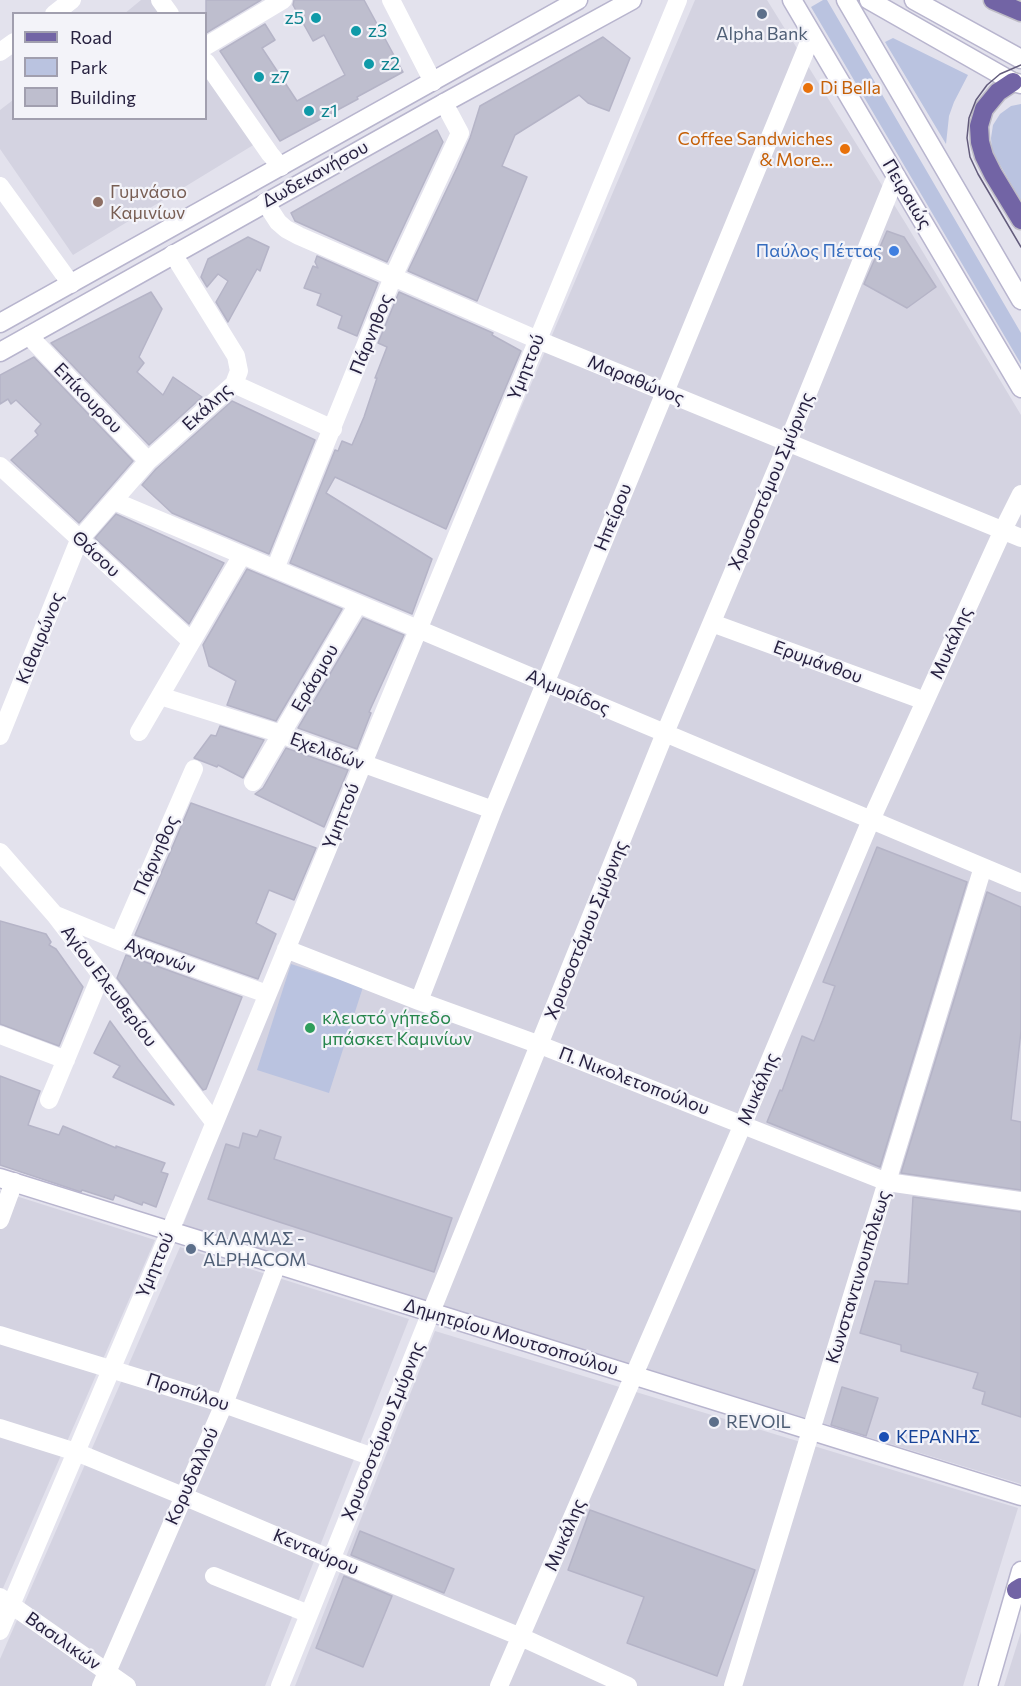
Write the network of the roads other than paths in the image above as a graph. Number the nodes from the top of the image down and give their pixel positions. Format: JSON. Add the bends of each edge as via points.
{"nodes":[{"id":1,"x":72,"y":0,"type":"edge"},
{"id":2,"x":283,"y":0,"type":"edge"},
{"id":3,"x":392,"y":0,"type":"edge"},
{"id":4,"x":578,"y":0,"type":"edge"},
{"id":5,"x":633,"y":0,"type":"edge"},
{"id":6,"x":678,"y":0,"type":"edge"},
{"id":7,"x":792,"y":0,"type":"edge"},
{"id":8,"x":846,"y":0,"type":"edge"},
{"id":9,"x":869,"y":0,"type":"edge"},
{"id":10,"x":914,"y":0,"type":"edge"},
{"id":11,"x":993,"y":0,"type":"edge"},
{"id":12,"x":57,"y":12,"type":"edge"},
{"id":13,"x":1021,"y":12,"type":"edge"},
{"id":14,"x":812,"y":34,"type":"junction"},
{"id":15,"x":207,"y":45,"type":"edge"},
{"id":16,"x":1021,"y":59,"type":"edge"},
{"id":17,"x":207,"y":63,"type":"edge"},
{"id":18,"x":433,"y":82,"type":"junction"},
{"id":19,"x":1017,"y":83,"type":"edge"},
{"id":20,"x":444,"y":103,"type":"junction"},
{"id":21,"x":281,"y":167,"type":"junction"},
{"id":22,"x":896,"y":176,"type":"junction"},
{"id":23,"x":0,"y":186,"type":"edge"},
{"id":24,"x":265,"y":202,"type":"junction"},
{"id":25,"x":1021,"y":220,"type":"edge"},
{"id":26,"x":173,"y":254,"type":"junction"},
{"id":27,"x":393,"y":277,"type":"junction"},
{"id":28,"x":71,"y":284,"type":"junction"},
{"id":29,"x":1021,"y":300,"type":"edge"},
{"id":30,"x":0,"y":323,"type":"edge"},
{"id":31,"x":29,"y":336,"type":"junction"},
{"id":32,"x":538,"y":340,"type":"junction"},
{"id":33,"x":0,"y":352,"type":"edge"},
{"id":34,"x":234,"y":384,"type":"junction"},
{"id":35,"x":1021,"y":388,"type":"edge"},
{"id":36,"x":664,"y":391,"type":"junction"},
{"id":37,"x":333,"y":429,"type":"junction"},
{"id":38,"x":788,"y":442,"type":"junction"},
{"id":39,"x":148,"y":461,"type":"junction"},
{"id":40,"x":0,"y":466,"type":"edge"},
{"id":41,"x":1021,"y":494,"type":"edge"},
{"id":42,"x":114,"y":501,"type":"junction"},
{"id":43,"x":1002,"y":530,"type":"junction"},
{"id":44,"x":1021,"y":538,"type":"edge"},
{"id":45,"x":79,"y":540,"type":"junction"},
{"id":46,"x":242,"y":555,"type":"junction"},
{"id":47,"x":275,"y":569,"type":"junction"},
{"id":48,"x":358,"y":604,"type":"junction"},
{"id":49,"x":712,"y":623,"type":"junction"},
{"id":50,"x":418,"y":629,"type":"junction"},
{"id":51,"x":191,"y":641,"type":"junction"},
{"id":52,"x":545,"y":683,"type":"junction"},
{"id":53,"x":160,"y":696,"type":"junction"},
{"id":54,"x":925,"y":701,"type":"junction"},
{"id":55,"x":139,"y":732,"type":"dead end"},
{"id":56,"x":665,"y":733,"type":"junction"},
{"id":57,"x":281,"y":735,"type":"junction"},
{"id":58,"x":0,"y":736,"type":"edge"},
{"id":59,"x":362,"y":764,"type":"junction"},
{"id":60,"x":194,"y":769,"type":"dead end"},
{"id":61,"x":253,"y":782,"type":"dead end"},
{"id":62,"x":493,"y":810,"type":"junction"},
{"id":63,"x":871,"y":820,"type":"junction"},
{"id":64,"x":0,"y":852,"type":"edge"},
{"id":65,"x":983,"y":867,"type":"junction"},
{"id":66,"x":1021,"y":883,"type":"edge"},
{"id":67,"x":55,"y":915,"type":"junction"},
{"id":68,"x":119,"y":941,"type":"junction"},
{"id":69,"x":286,"y":949,"type":"junction"},
{"id":70,"x":101,"y":975,"type":"junction"},
{"id":71,"x":267,"y":994,"type":"junction"},
{"id":72,"x":419,"y":1001,"type":"junction"},
{"id":73,"x":0,"y":1035,"type":"edge"},
{"id":74,"x":540,"y":1045,"type":"junction"},
{"id":75,"x":66,"y":1060,"type":"junction"},
{"id":76,"x":49,"y":1100,"type":"dead end"},
{"id":77,"x":214,"y":1122,"type":"junction"},
{"id":78,"x":743,"y":1124,"type":"junction"},
{"id":79,"x":7,"y":1180,"type":"edge"},
{"id":80,"x":887,"y":1182,"type":"junction"},
{"id":81,"x":1021,"y":1201,"type":"edge"},
{"id":82,"x":0,"y":1220,"type":"edge"},
{"id":83,"x":170,"y":1231,"type":"junction"},
{"id":84,"x":277,"y":1264,"type":"junction"},
{"id":85,"x":431,"y":1312,"type":"junction"},
{"id":86,"x":0,"y":1335,"type":"edge"},
{"id":87,"x":112,"y":1368,"type":"junction"},
{"id":88,"x":634,"y":1375,"type":"junction"},
{"id":89,"x":224,"y":1404,"type":"junction"},
{"id":90,"x":0,"y":1428,"type":"edge"},
{"id":91,"x":811,"y":1431,"type":"junction"},
{"id":92,"x":76,"y":1452,"type":"junction"},
{"id":93,"x":373,"y":1457,"type":"junction"},
{"id":94,"x":183,"y":1496,"type":"junction"},
{"id":95,"x":1021,"y":1496,"type":"edge"},
{"id":96,"x":331,"y":1559,"type":"junction"},
{"id":97,"x":1021,"y":1571,"type":"edge"},
{"id":98,"x":214,"y":1576,"type":"dead end"},
{"id":99,"x":1018,"y":1588,"type":"edge"},
{"id":100,"x":6,"y":1600,"type":"edge"},
{"id":101,"x":309,"y":1614,"type":"junction"},
{"id":102,"x":0,"y":1631,"type":"edge"},
{"id":103,"x":521,"y":1637,"type":"junction"},
{"id":104,"x":104,"y":1679,"type":"edge"},
{"id":105,"x":127,"y":1686,"type":"edge"},
{"id":106,"x":280,"y":1686,"type":"edge"},
{"id":107,"x":500,"y":1686,"type":"edge"},
{"id":108,"x":628,"y":1686,"type":"edge"},
{"id":109,"x":733,"y":1686,"type":"edge"},
{"id":110,"x":988,"y":1686,"type":"edge"}],
"edges":[{"from":1,"to":12,"type":"street"},
{"from":2,"to":15,"type":"street"},
{"from":3,"to":18,"type":"street"},
{"from":4,"to":18,"type":"street","name":"Δωδεκανήσου"},
{"from":5,"to":20,"type":"street","name":"Δωδεκανήσου"},
{"from":6,"to":32,"type":"street","name":"Υμηττού"},
{"from":7,"to":14,"type":"street","name":"Πειραιώς"},
{"from":8,"to":29,"type":"street"},
{"from":9,"to":19,"type":"street"},
{"from":10,"to":16,"type":"street"},
{"from":11,"to":13,"type":"main road"},
{"from":14,"to":22,"type":"street","name":"Πειραιώς"},
{"from":14,"to":36,"type":"street","name":"Ηπείρου"},
{"from":17,"to":21,"type":"street"},
{"from":18,"to":21,"type":"street","name":"Δωδεκανήσου"},
{"from":19,"to":25,"type":"main road","via":[[998,92],[984,109],[979,126],[980,142],[993,174]]},
{"from":20,"to":24,"type":"street","name":"Δωδεκανήσου"},
{"from":20,"to":27,"type":"street","name":"Πάρνηθος","via":[[459,132]]},
{"from":21,"to":28,"type":"street","name":"Δωδεκανήσου"},
{"from":22,"to":35,"type":"street","name":"Πειραιώς"},
{"from":22,"to":38,"type":"street","name":"Χρυσοστόμου Σμύρνης"},
{"from":23,"to":28,"type":"street"},
{"from":24,"to":26,"type":"street","name":"Δωδεκανήσου"},
{"from":24,"to":27,"type":"street","name":"Μαραθώνος","via":[[286,229]]},
{"from":26,"to":31,"type":"street","name":"Δωδεκανήσου"},
{"from":26,"to":34,"type":"street","name":"Εκάλης","via":[[236,356],[239,371]]},
{"from":27,"to":32,"type":"street","name":"Μαραθώνος"},
{"from":27,"to":37,"type":"street","name":"Πάρνηθος"},
{"from":28,"to":30,"type":"street","name":"Δωδεκανήσου"},
{"from":31,"to":33,"type":"street","name":"Δωδεκανήσου"},
{"from":31,"to":39,"type":"street","name":"Επίκουρου"},
{"from":32,"to":36,"type":"street","name":"Μαραθώνος"},
{"from":32,"to":50,"type":"street","name":"Υμηττού"},
{"from":34,"to":37,"type":"street"},
{"from":34,"to":39,"type":"street","name":"Εκάλης"},
{"from":36,"to":38,"type":"street","name":"Μαραθώνος"},
{"from":36,"to":52,"type":"street","name":"Ηπείρου"},
{"from":37,"to":47,"type":"street","name":"Πάρνηθος"},
{"from":38,"to":43,"type":"street","name":"Μαραθώνος"},
{"from":38,"to":49,"type":"street","name":"Χρυσοστόμου Σμύρνης"},
{"from":39,"to":42,"type":"street","name":"Εκάλης"},
{"from":40,"to":45,"type":"street","name":"Θάσου"},
{"from":41,"to":43,"type":"street","name":"Μυκάλης"},
{"from":42,"to":45,"type":"street","name":"Εκάλης"},
{"from":42,"to":46,"type":"street","name":"Αλμυρίδος"},
{"from":43,"to":44,"type":"street","name":"Μαραθώνος"},
{"from":43,"to":54,"type":"street","name":"Μυκάλης"},
{"from":45,"to":51,"type":"street","name":"Θάσου"},
{"from":45,"to":58,"type":"street","name":"Κιθαιρώνος"},
{"from":46,"to":47,"type":"street","name":"Αλμυρίδος"},
{"from":46,"to":51,"type":"street"},
{"from":47,"to":48,"type":"street","name":"Αλμυρίδος"},
{"from":48,"to":50,"type":"street","name":"Αλμυρίδος"},
{"from":48,"to":57,"type":"street","name":"Εράσμου"},
{"from":49,"to":54,"type":"street","name":"Ερυμάνθου"},
{"from":49,"to":56,"type":"street","name":"Χρυσοστόμου Σμύρνης"},
{"from":50,"to":52,"type":"street","name":"Αλμυρίδος"},
{"from":50,"to":59,"type":"street","name":"Υμηττού"},
{"from":51,"to":53,"type":"street"},
{"from":52,"to":56,"type":"street","name":"Αλμυρίδος"},
{"from":52,"to":62,"type":"street","name":"Ηπείρου"},
{"from":53,"to":55,"type":"street"},
{"from":53,"to":57,"type":"street","name":"Εχελιδών"},
{"from":54,"to":63,"type":"street","name":"Μυκάλης"},
{"from":56,"to":63,"type":"street","name":"Αλμυρίδος"},
{"from":56,"to":74,"type":"street","name":"Χρυσοστόμου Σμύρνης"},
{"from":57,"to":59,"type":"street","name":"Εχελιδών"},
{"from":57,"to":61,"type":"street","name":"Εράσμου"},
{"from":59,"to":62,"type":"street","name":"Εχελιδών"},
{"from":59,"to":69,"type":"street","name":"Υμηττού"},
{"from":60,"to":68,"type":"street","name":"Πάρνηθος"},
{"from":62,"to":72,"type":"street","name":"Ηπείρου"},
{"from":63,"to":65,"type":"street","name":"Αλμυρίδος"},
{"from":63,"to":78,"type":"street","name":"Μυκάλης"},
{"from":64,"to":67,"type":"street","name":"Αγίου Ελευθερίου"},
{"from":65,"to":66,"type":"street","name":"Αλμυρίδος"},
{"from":65,"to":80,"type":"street","name":"Κωνσταντινουπόλεως"},
{"from":67,"to":68,"type":"street","name":"Αχαρνών"},
{"from":67,"to":70,"type":"street","name":"Αγίου Ελευθερίου"},
{"from":68,"to":71,"type":"street","name":"Αχαρνών"},
{"from":69,"to":71,"type":"street","name":"Υμηττού"},
{"from":69,"to":72,"type":"street","name":"Π. Νικολετοπούλου"},
{"from":70,"to":75,"type":"street"},
{"from":70,"to":77,"type":"street","name":"Αγίου Ελευθερίου"},
{"from":71,"to":77,"type":"street","name":"Υμηττού"},
{"from":72,"to":74,"type":"street","name":"Π. Νικολετοπούλου"},
{"from":73,"to":75,"type":"street"},
{"from":74,"to":78,"type":"street","name":"Π. Νικολετοπούλου"},
{"from":74,"to":85,"type":"street","name":"Χρυσοστόμου Σμύρνης"},
{"from":75,"to":76,"type":"street"},
{"from":77,"to":83,"type":"street","name":"Υμηττού"},
{"from":78,"to":80,"type":"street","name":"Π. Νικολετοπούλου"},
{"from":78,"to":88,"type":"street","name":"Μυκάλης"},
{"from":79,"to":82,"type":"street"},
{"from":79,"to":83,"type":"street","name":"Δημητρίου Μουτσοπούλου"},
{"from":80,"to":81,"type":"street","name":"Π. Νικολετοπούλου"},
{"from":80,"to":91,"type":"street","name":"Κωνσταντινουπόλεως"},
{"from":83,"to":84,"type":"street","name":"Δημητρίου Μουτσοπούλου"},
{"from":83,"to":87,"type":"street","name":"Υμηττού"},
{"from":84,"to":85,"type":"street","name":"Δημητρίου Μουτσοπούλου"},
{"from":84,"to":89,"type":"street","name":"Κορυδαλλού"},
{"from":85,"to":88,"type":"street","name":"Δημητρίου Μουτσοπούλου"},
{"from":85,"to":93,"type":"street","name":"Χρυσοστόμου Σμύρνης"},
{"from":86,"to":87,"type":"street","name":"Προπύλου"},
{"from":87,"to":89,"type":"street","name":"Προπύλου"},
{"from":87,"to":92,"type":"street","name":"Υμηττού"},
{"from":88,"to":91,"type":"street","name":"Δημητρίου Μουτσοπούλου"},
{"from":88,"to":103,"type":"street","name":"Μυκάλης"},
{"from":89,"to":93,"type":"street","name":"Προπύλου"},
{"from":89,"to":94,"type":"street","name":"Κορυδαλλού"},
{"from":90,"to":92,"type":"street","name":"Κενταύρου"},
{"from":91,"to":95,"type":"street","name":"Δημητρίου Μουτσοπούλου"},
{"from":91,"to":109,"type":"street","name":"Κωνσταντινουπόλεως"},
{"from":92,"to":94,"type":"street","name":"Κενταύρου"},
{"from":92,"to":100,"type":"street","name":"Υμηττού"},
{"from":93,"to":96,"type":"street","name":"Χρυσοστόμου Σμύρνης"},
{"from":94,"to":96,"type":"street","name":"Κενταύρου"},
{"from":94,"to":104,"type":"street","name":"Κορυδαλλού"},
{"from":96,"to":101,"type":"street","name":"Χρυσοστόμου Σμύρνης"},
{"from":96,"to":103,"type":"street","name":"Κενταύρου"},
{"from":97,"to":99,"type":"street"},
{"from":98,"to":101,"type":"street"},
{"from":99,"to":110,"type":"street"},
{"from":100,"to":102,"type":"street","name":"Υμηττού"},
{"from":100,"to":104,"type":"street","name":"Βασιλικών"},
{"from":101,"to":106,"type":"street","name":"Χρυσοστόμου Σμύρνης"},
{"from":103,"to":107,"type":"street","name":"Μυκάλης"},
{"from":103,"to":108,"type":"street","name":"Κενταύρου"},
{"from":104,"to":105,"type":"street","name":"Βασιλικών"}]}
